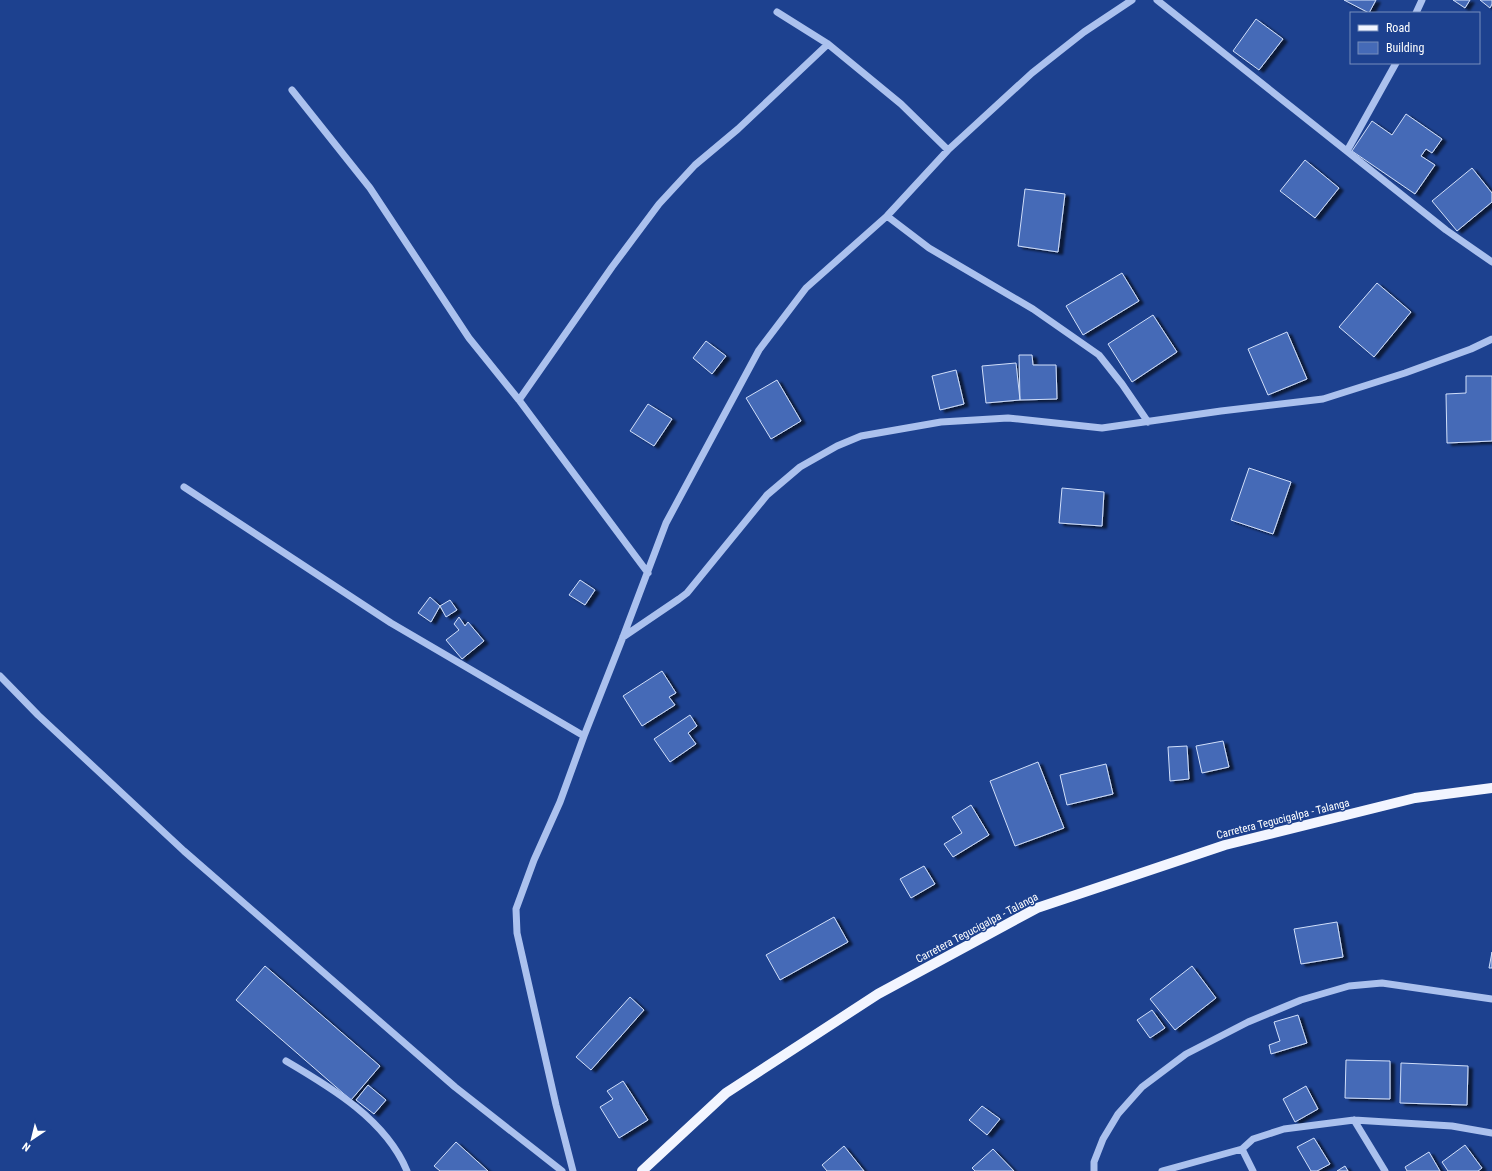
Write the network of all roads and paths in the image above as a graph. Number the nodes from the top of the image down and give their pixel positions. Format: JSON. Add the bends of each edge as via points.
{"nodes":[{"id":1,"x":1132,"y":0,"type":"edge"},
{"id":2,"x":1157,"y":0,"type":"edge"},
{"id":3,"x":1422,"y":0,"type":"edge"},
{"id":4,"x":778,"y":12,"type":"dead end"},
{"id":5,"x":1416,"y":12,"type":"edge"},
{"id":6,"x":828,"y":44,"type":"junction"},
{"id":7,"x":1395,"y":64,"type":"edge"},
{"id":8,"x":292,"y":90,"type":"dead end"},
{"id":9,"x":948,"y":150,"type":"junction"},
{"id":10,"x":1347,"y":151,"type":"junction"},
{"id":11,"x":887,"y":216,"type":"junction"},
{"id":12,"x":1492,"y":262,"type":"edge"},
{"id":13,"x":1492,"y":339,"type":"edge"},
{"id":14,"x":519,"y":400,"type":"junction"},
{"id":15,"x":1148,"y":422,"type":"junction"},
{"id":16,"x":184,"y":487,"type":"dead end"},
{"id":17,"x":648,"y":573,"type":"junction"},
{"id":18,"x":623,"y":637,"type":"junction"},
{"id":19,"x":0,"y":676,"type":"edge"},
{"id":20,"x":584,"y":736,"type":"junction"},
{"id":21,"x":1492,"y":788,"type":"edge"},
{"id":22,"x":1492,"y":999,"type":"edge"},
{"id":23,"x":286,"y":1061,"type":"dead end"},
{"id":24,"x":1354,"y":1120,"type":"junction"},
{"id":25,"x":1492,"y":1133,"type":"edge"},
{"id":26,"x":1242,"y":1149,"type":"junction"},
{"id":27,"x":407,"y":1171,"type":"edge"},
{"id":28,"x":562,"y":1171,"type":"edge"},
{"id":29,"x":573,"y":1171,"type":"edge"},
{"id":30,"x":642,"y":1171,"type":"edge"},
{"id":31,"x":1094,"y":1171,"type":"edge"},
{"id":32,"x":1162,"y":1171,"type":"edge"},
{"id":33,"x":1253,"y":1171,"type":"edge"},
{"id":34,"x":1385,"y":1171,"type":"edge"}],
"edges":[{"from":1,"to":9,"type":"street","via":[[1078,36],[1032,73]]},
{"from":2,"to":10,"type":"street"},
{"from":3,"to":5,"type":"street"},
{"from":4,"to":6,"type":"street"},
{"from":6,"to":9,"type":"street","via":[[901,104]]},
{"from":6,"to":14,"type":"street","via":[[738,129],[695,165],[659,204]]},
{"from":7,"to":10,"type":"street"},
{"from":8,"to":14,"type":"street","via":[[370,188],[469,338]]},
{"from":9,"to":11,"type":"street"},
{"from":10,"to":12,"type":"street","via":[[1446,230]]},
{"from":11,"to":15,"type":"street","via":[[929,248],[1033,309],[1099,355]]},
{"from":11,"to":17,"type":"street","via":[[806,288],[759,350],[666,522]]},
{"from":13,"to":15,"type":"street","via":[[1412,371],[1323,399]]},
{"from":14,"to":17,"type":"street"},
{"from":15,"to":18,"type":"street","via":[[1102,428],[1008,418],[941,422],[855,438],[800,467],[767,495],[687,593]]},
{"from":16,"to":20,"type":"street","via":[[392,623]]},
{"from":17,"to":18,"type":"street"},
{"from":18,"to":20,"type":"street"},
{"from":19,"to":28,"type":"street","via":[[184,852],[455,1088]]},
{"from":20,"to":29,"type":"street","via":[[516,909],[517,933]]},
{"from":21,"to":30,"type":"main road","name":"Carretera Tegucigalpa - Talanga","via":[[1415,798],[1225,845],[1037,908],[878,994],[726,1093]]},
{"from":22,"to":31,"type":"street","via":[[1382,983],[1349,986],[1301,1000],[1248,1022],[1186,1054],[1142,1087],[1118,1114],[1103,1139],[1094,1162]]},
{"from":23,"to":27,"type":"street","via":[[364,1112],[402,1158]]},
{"from":24,"to":25,"type":"street","via":[[1452,1126]]},
{"from":24,"to":26,"type":"street","via":[[1284,1129],[1253,1139]]},
{"from":24,"to":34,"type":"street"},
{"from":26,"to":32,"type":"street"},
{"from":26,"to":33,"type":"street"}]}
